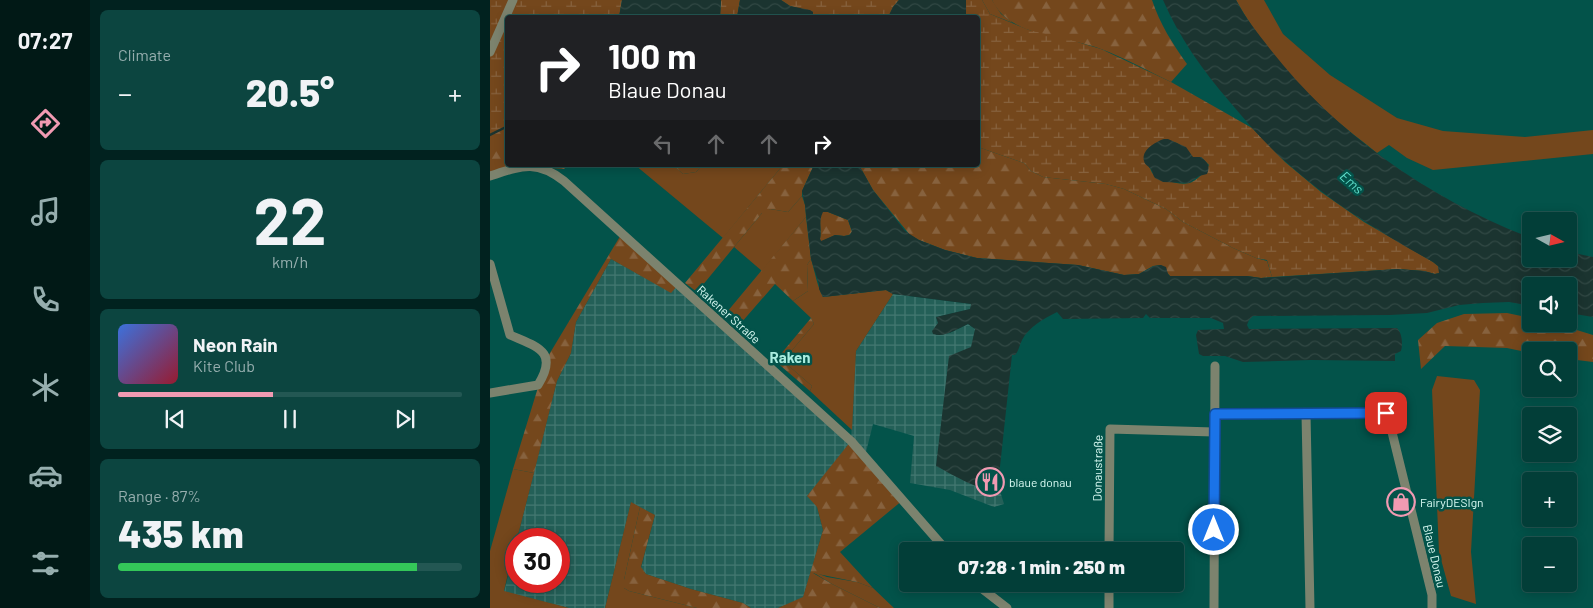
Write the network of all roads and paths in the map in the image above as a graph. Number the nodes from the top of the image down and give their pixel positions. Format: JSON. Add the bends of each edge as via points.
{"nodes":[{"id":1,"x":513,"y":0,"type":"edge"},
{"id":2,"x":506,"y":15,"type":"edge"},
{"id":3,"x":505,"y":18,"type":"edge"},
{"id":4,"x":490,"y":52,"type":"edge"},
{"id":5,"x":522,"y":167,"type":"edge"},
{"id":6,"x":542,"y":167,"type":"edge"},
{"id":7,"x":490,"y":176,"type":"edge"},
{"id":8,"x":490,"y":264,"type":"edge"},
{"id":9,"x":1215,"y":366,"type":"dead end"},
{"id":10,"x":490,"y":394,"type":"edge"},
{"id":11,"x":1215,"y":414,"type":"junction"},
{"id":12,"x":1306,"y":414,"type":"junction"},
{"id":13,"x":1214,"y":432,"type":"junction"},
{"id":14,"x":939,"y":542,"type":"edge"},
{"id":15,"x":1109,"y":542,"type":"edge"},
{"id":16,"x":985,"y":592,"type":"edge"},
{"id":17,"x":1109,"y":592,"type":"edge"},
{"id":18,"x":1007,"y":608,"type":"edge"},
{"id":19,"x":1109,"y":608,"type":"edge"},
{"id":20,"x":1214,"y":608,"type":"edge"},
{"id":21,"x":1310,"y":608,"type":"edge"},
{"id":22,"x":1432,"y":608,"type":"edge"}],
"edges":[{"from":1,"to":2,"type":"street"},
{"from":3,"to":4,"type":"street"},
{"from":5,"to":7,"type":"street","name":"Rakener Straße"},
{"from":6,"to":14,"type":"street","name":"Rakener Straße","via":[[564,181],[851,441]]},
{"from":8,"to":10,"type":"street","via":[[510,335],[536,346],[547,358],[545,374],[538,385]]},
{"from":9,"to":11,"type":"street"},
{"from":11,"to":12,"type":"street","name":"Blaue Donau"},
{"from":11,"to":13,"type":"street"},
{"from":12,"to":21,"type":"street"},
{"from":12,"to":22,"type":"street","name":"Blaue Donau","via":[[1386,413],[1428,577]]},
{"from":13,"to":15,"type":"street","name":"Donaustraße","via":[[1110,429]]},
{"from":13,"to":20,"type":"street"},
{"from":16,"to":18,"type":"street"},
{"from":17,"to":19,"type":"street"}]}
